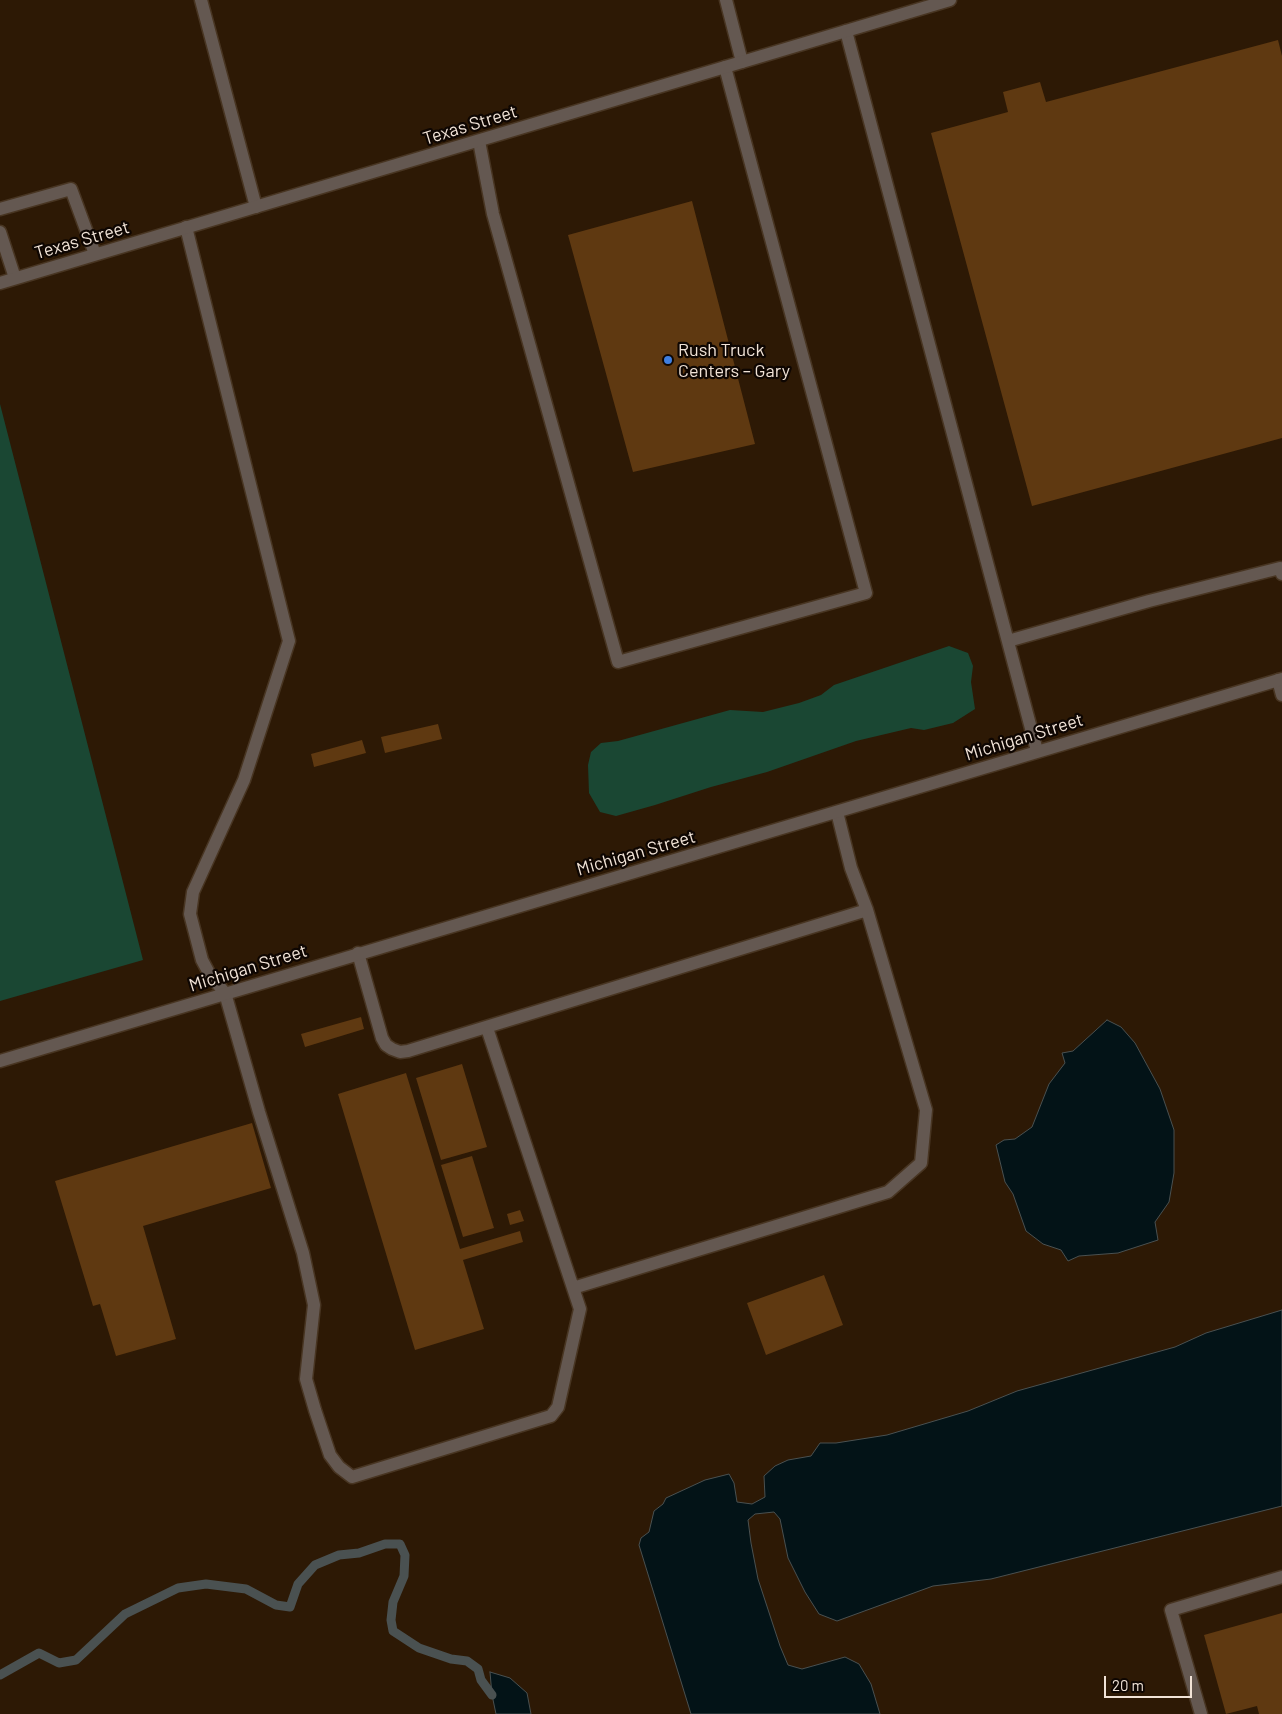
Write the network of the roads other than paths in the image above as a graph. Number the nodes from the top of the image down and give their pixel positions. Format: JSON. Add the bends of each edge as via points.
{"nodes":[{"id":1,"x":201,"y":0,"type":"edge"},
{"id":2,"x":726,"y":0,"type":"edge"},
{"id":3,"x":950,"y":0,"type":"edge"},
{"id":4,"x":846,"y":31,"type":"junction"},
{"id":5,"x":742,"y":62,"type":"junction"},
{"id":6,"x":725,"y":67,"type":"junction"},
{"id":7,"x":479,"y":140,"type":"junction"},
{"id":8,"x":256,"y":206,"type":"junction"},
{"id":9,"x":0,"y":209,"type":"edge"},
{"id":10,"x":186,"y":227,"type":"junction"},
{"id":11,"x":0,"y":232,"type":"edge"},
{"id":12,"x":95,"y":254,"type":"junction"},
{"id":13,"x":16,"y":278,"type":"junction"},
{"id":14,"x":0,"y":282,"type":"edge"},
{"id":15,"x":1282,"y":574,"type":"edge"},
{"id":16,"x":1008,"y":641,"type":"junction"},
{"id":17,"x":1280,"y":679,"type":"edge"},
{"id":18,"x":1282,"y":695,"type":"edge"},
{"id":19,"x":1037,"y":751,"type":"junction"},
{"id":20,"x":837,"y":812,"type":"junction"},
{"id":21,"x":866,"y":910,"type":"junction"},
{"id":22,"x":358,"y":953,"type":"junction"},
{"id":23,"x":225,"y":993,"type":"junction"},
{"id":24,"x":487,"y":1028,"type":"junction"},
{"id":25,"x":0,"y":1060,"type":"edge"},
{"id":26,"x":573,"y":1288,"type":"junction"},
{"id":27,"x":1282,"y":1577,"type":"edge"},
{"id":28,"x":1202,"y":1714,"type":"edge"}],
"edges":[{"from":1,"to":8,"type":"street"},
{"from":2,"to":5,"type":"street"},
{"from":3,"to":4,"type":"street","name":"Texas Street"},
{"from":4,"to":5,"type":"street","name":"Texas Street"},
{"from":4,"to":16,"type":"street"},
{"from":5,"to":6,"type":"street","name":"Texas Street"},
{"from":6,"to":7,"type":"street","name":"Texas Street"},
{"from":6,"to":7,"type":"street","via":[[866,593],[618,662],[493,214]]},
{"from":7,"to":8,"type":"street","name":"Texas Street"},
{"from":8,"to":10,"type":"street","name":"Texas Street"},
{"from":9,"to":12,"type":"street","via":[[71,189]]},
{"from":10,"to":12,"type":"street","name":"Texas Street"},
{"from":10,"to":23,"type":"street","via":[[289,641],[244,780],[193,892],[190,914],[199,952],[210,975]]},
{"from":11,"to":13,"type":"street"},
{"from":12,"to":13,"type":"street","name":"Texas Street"},
{"from":13,"to":14,"type":"street","name":"Texas Street"},
{"from":15,"to":16,"type":"street","via":[[1280,568]]},
{"from":16,"to":19,"type":"street"},
{"from":17,"to":18,"type":"street"},
{"from":17,"to":19,"type":"street","name":"Michigan Street"},
{"from":19,"to":20,"type":"street","name":"Michigan Street"},
{"from":20,"to":21,"type":"street"},
{"from":20,"to":22,"type":"street","name":"Michigan Street"},
{"from":21,"to":24,"type":"street"},
{"from":21,"to":26,"type":"street","via":[[926,1110],[921,1163],[888,1192]]},
{"from":22,"to":23,"type":"street","name":"Michigan Street"},
{"from":22,"to":24,"type":"street","via":[[386,1045],[400,1052],[408,1051]]},
{"from":23,"to":25,"type":"street","name":"Michigan Street"},
{"from":23,"to":26,"type":"street","via":[[303,1253],[314,1305],[306,1379],[330,1455],[339,1467],[352,1477],[551,1416],[558,1407],[580,1309]]},
{"from":24,"to":26,"type":"street"},
{"from":27,"to":28,"type":"street","via":[[1171,1610]]}]}
